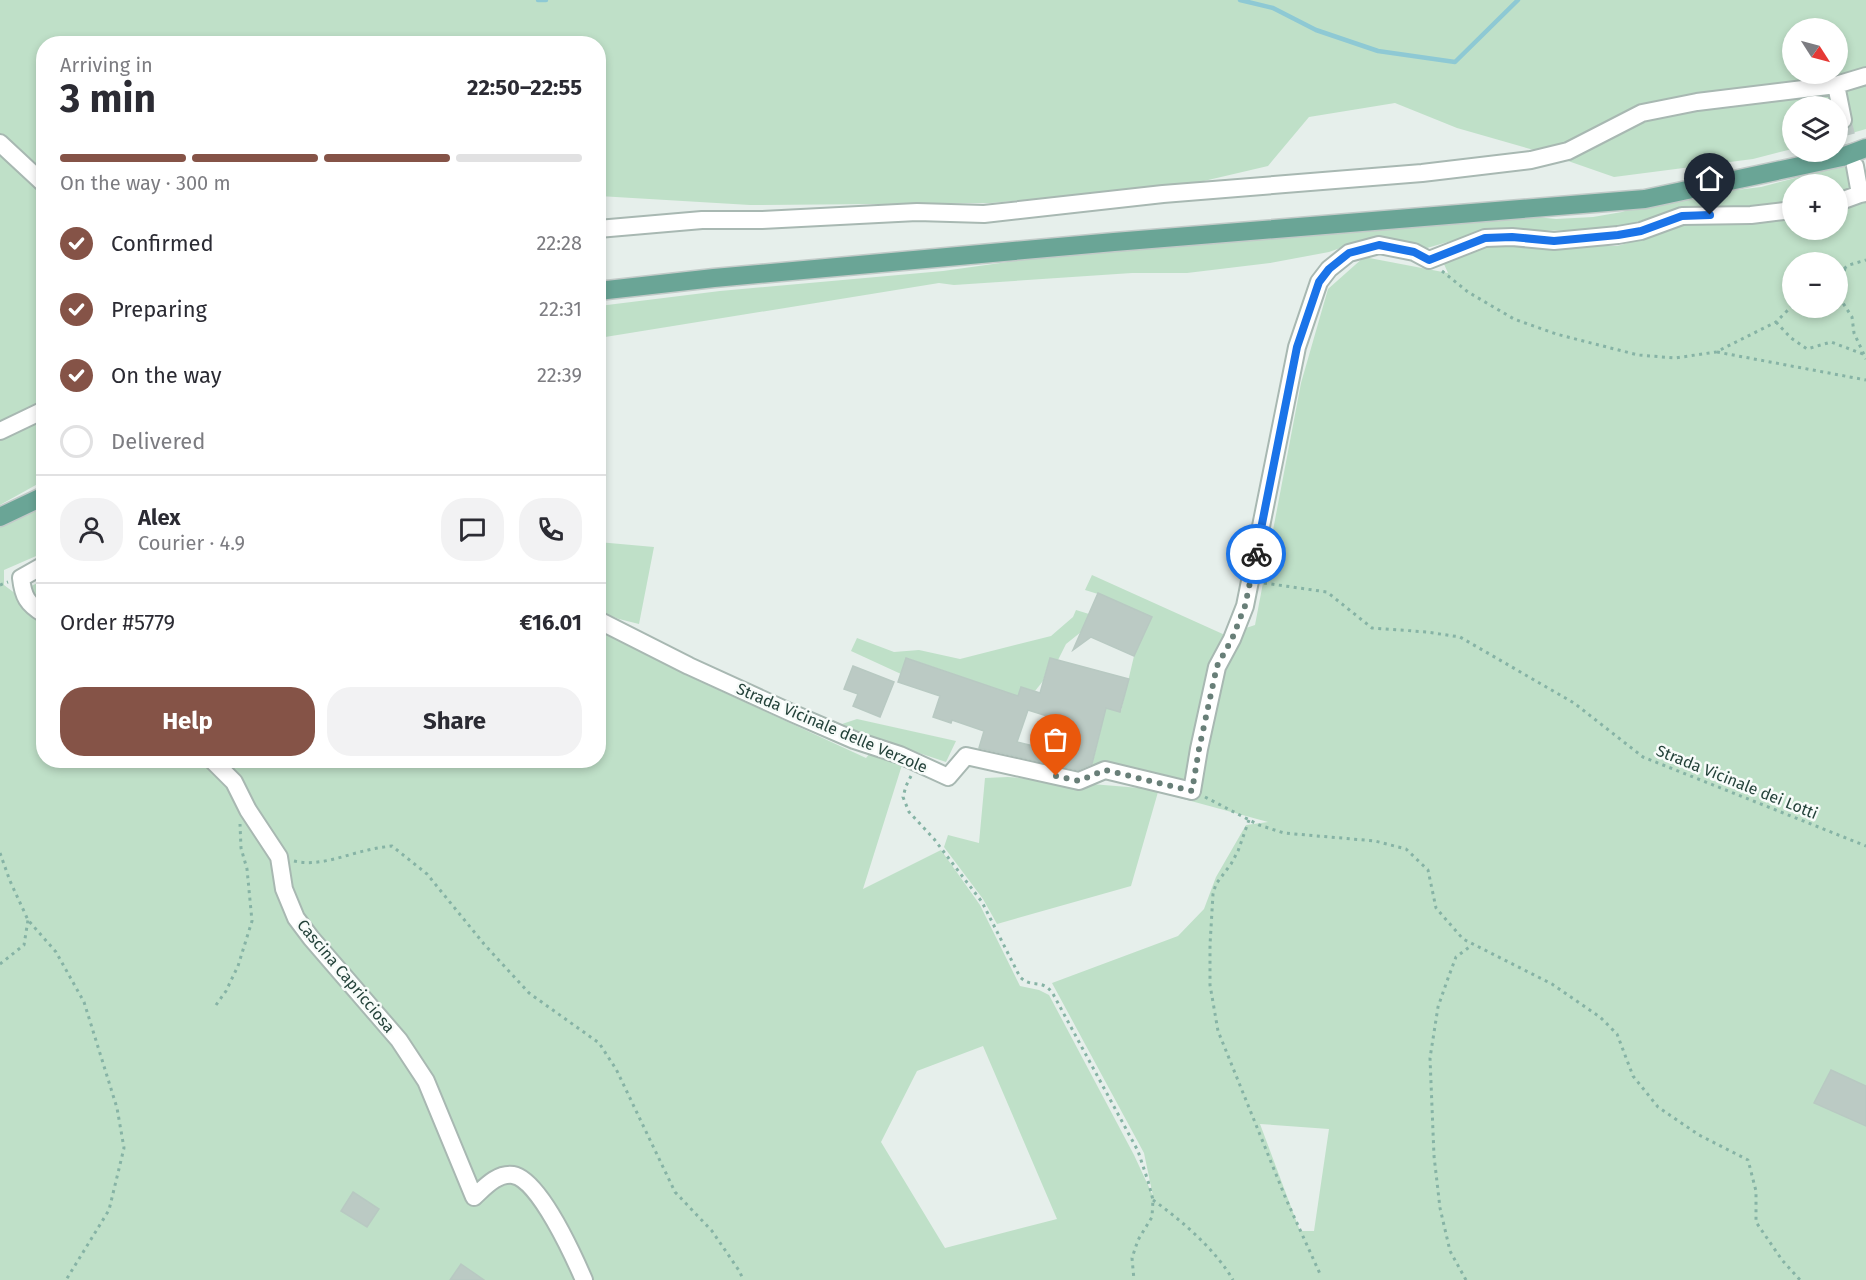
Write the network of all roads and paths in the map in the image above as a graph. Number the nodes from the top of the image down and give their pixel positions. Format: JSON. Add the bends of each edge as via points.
{"nodes":[{"id":1,"x":1866,"y":76,"type":"edge"},
{"id":2,"x":1836,"y":85,"type":"junction"},
{"id":3,"x":1838,"y":96,"type":"edge"},
{"id":4,"x":0,"y":143,"type":"edge"},
{"id":5,"x":1866,"y":148,"type":"edge"},
{"id":6,"x":1855,"y":166,"type":"tunnel mouth"},
{"id":7,"x":36,"y":177,"type":"edge"},
{"id":8,"x":1863,"y":194,"type":"edge"},
{"id":9,"x":1848,"y":199,"type":"edge"},
{"id":10,"x":1782,"y":211,"type":"edge"},
{"id":11,"x":606,"y":228,"type":"edge"},
{"id":12,"x":1429,"y":260,"type":"junction"},
{"id":13,"x":1866,"y":260,"type":"edge"},
{"id":14,"x":1848,"y":266,"type":"edge"},
{"id":15,"x":606,"y":290,"type":"edge"},
{"id":16,"x":1848,"y":311,"type":"edge"},
{"id":17,"x":1782,"y":316,"type":"edge"},
{"id":18,"x":1776,"y":322,"type":"junction"},
{"id":19,"x":1716,"y":352,"type":"junction"},
{"id":20,"x":1865,"y":353,"type":"edge"},
{"id":21,"x":1866,"y":359,"type":"edge"},
{"id":22,"x":1866,"y":380,"type":"edge"},
{"id":23,"x":36,"y":414,"type":"edge"},
{"id":24,"x":0,"y":431,"type":"edge"},
{"id":25,"x":36,"y":500,"type":"edge"},
{"id":26,"x":0,"y":517,"type":"edge"},
{"id":27,"x":36,"y":570,"type":"edge"},
{"id":28,"x":1250,"y":581,"type":"junction"},
{"id":29,"x":36,"y":610,"type":"edge"},
{"id":30,"x":606,"y":624,"type":"edge"},
{"id":31,"x":918,"y":764,"type":"junction"},
{"id":32,"x":220,"y":768,"type":"edge"},
{"id":33,"x":1192,"y":791,"type":"junction"},
{"id":34,"x":245,"y":805,"type":"junction"},
{"id":35,"x":1249,"y":819,"type":"junction"},
{"id":36,"x":1866,"y":846,"type":"edge"},
{"id":37,"x":0,"y":853,"type":"edge"},
{"id":38,"x":279,"y":857,"type":"junction"},
{"id":39,"x":28,"y":920,"type":"junction"},
{"id":40,"x":1473,"y":944,"type":"junction"},
{"id":41,"x":0,"y":964,"type":"edge"},
{"id":42,"x":216,"y":1005,"type":"dead end"},
{"id":43,"x":1153,"y":1200,"type":"junction"},
{"id":44,"x":1321,"y":1276,"type":"dead end"},
{"id":45,"x":66,"y":1280,"type":"edge"},
{"id":46,"x":584,"y":1280,"type":"edge"},
{"id":47,"x":743,"y":1280,"type":"edge"},
{"id":48,"x":1134,"y":1280,"type":"edge"},
{"id":49,"x":1233,"y":1280,"type":"edge"},
{"id":50,"x":1466,"y":1280,"type":"edge"},
{"id":51,"x":1800,"y":1280,"type":"edge"}],
"edges":[{"from":1,"to":2,"type":"street"},
{"from":2,"to":3,"type":"street"},
{"from":2,"to":11,"type":"street","via":[[1697,102],[1642,113],[1568,151],[1531,160],[1422,173],[1163,194],[984,214],[702,220]]},
{"from":4,"to":7,"type":"street"},
{"from":5,"to":15,"type":"main road","via":[[1842,157],[1645,199],[1114,242]]},
{"from":6,"to":8,"type":"street"},
{"from":8,"to":9,"type":"street"},
{"from":10,"to":12,"type":"street","via":[[1682,216],[1641,231],[1554,241],[1485,238]]},
{"from":12,"to":19,"type":"path","via":[[1477,297],[1514,318],[1556,334],[1638,355],[1675,358]]},
{"from":12,"to":28,"type":"street","via":[[1414,252],[1379,245],[1349,253],[1319,282],[1297,347]]},
{"from":13,"to":14,"type":"path"},
{"from":16,"to":20,"type":"path"},
{"from":17,"to":18,"type":"path"},
{"from":18,"to":19,"type":"path"},
{"from":18,"to":20,"type":"path","via":[[1791,339],[1808,349],[1831,342]]},
{"from":19,"to":22,"type":"path"},
{"from":20,"to":21,"type":"path"},
{"from":23,"to":24,"type":"street"},
{"from":25,"to":26,"type":"main road"},
{"from":27,"to":29,"type":"street","via":[[21,578],[23,591]]},
{"from":28,"to":33,"type":"street","via":[[1245,606],[1217,666]]},
{"from":28,"to":36,"type":"path","name":"Strada Vicinale dei Lotti","via":[[1327,592],[1372,628],[1460,637],[1574,703],[1643,757]]},
{"from":30,"to":31,"type":"street","name":"Strada Vicinale delle Verzole","via":[[794,714]]},
{"from":31,"to":33,"type":"street","name":"Strada Vicinale delle Verzole","via":[[948,777],[966,756],[1079,781],[1105,770]]},
{"from":31,"to":43,"type":"path","via":[[903,797],[909,812],[982,902],[1020,977],[1027,984],[1044,985],[1052,992],[1138,1151]]},
{"from":32,"to":34,"type":"street","name":"Cascina Capricciosa","via":[[234,782]]},
{"from":33,"to":35,"type":"path"},
{"from":34,"to":38,"type":"street","name":"Cascina Capricciosa"},
{"from":34,"to":42,"type":"path","via":[[239,827],[252,921],[238,966]]},
{"from":35,"to":40,"type":"path","via":[[1284,834],[1375,841],[1406,849],[1428,870],[1436,908],[1463,939]]},
{"from":35,"to":44,"type":"path","via":[[1238,851],[1213,894],[1210,985],[1218,1030]]},
{"from":37,"to":39,"type":"path"},
{"from":38,"to":46,"type":"street","name":"Cascina Capricciosa","via":[[284,888],[296,918],[399,1040],[426,1081],[474,1197],[496,1177],[513,1175],[531,1186],[569,1246]]},
{"from":38,"to":47,"type":"path","via":[[304,864],[392,846],[426,874],[528,993],[599,1043],[616,1069],[675,1192],[712,1231]]},
{"from":39,"to":41,"type":"path","via":[[24,945]]},
{"from":39,"to":45,"type":"path","via":[[56,952],[84,1002],[117,1108],[124,1148],[109,1210]]},
{"from":40,"to":50,"type":"path","via":[[1456,957],[1438,1007],[1430,1058],[1440,1208],[1450,1251]]},
{"from":40,"to":51,"type":"path","via":[[1552,984],[1600,1017],[1617,1034],[1633,1076],[1658,1107],[1748,1161],[1756,1191],[1756,1222]]},
{"from":43,"to":48,"type":"path","via":[[1152,1217],[1132,1258]]},
{"from":43,"to":49,"type":"path","via":[[1206,1246]]}]}
